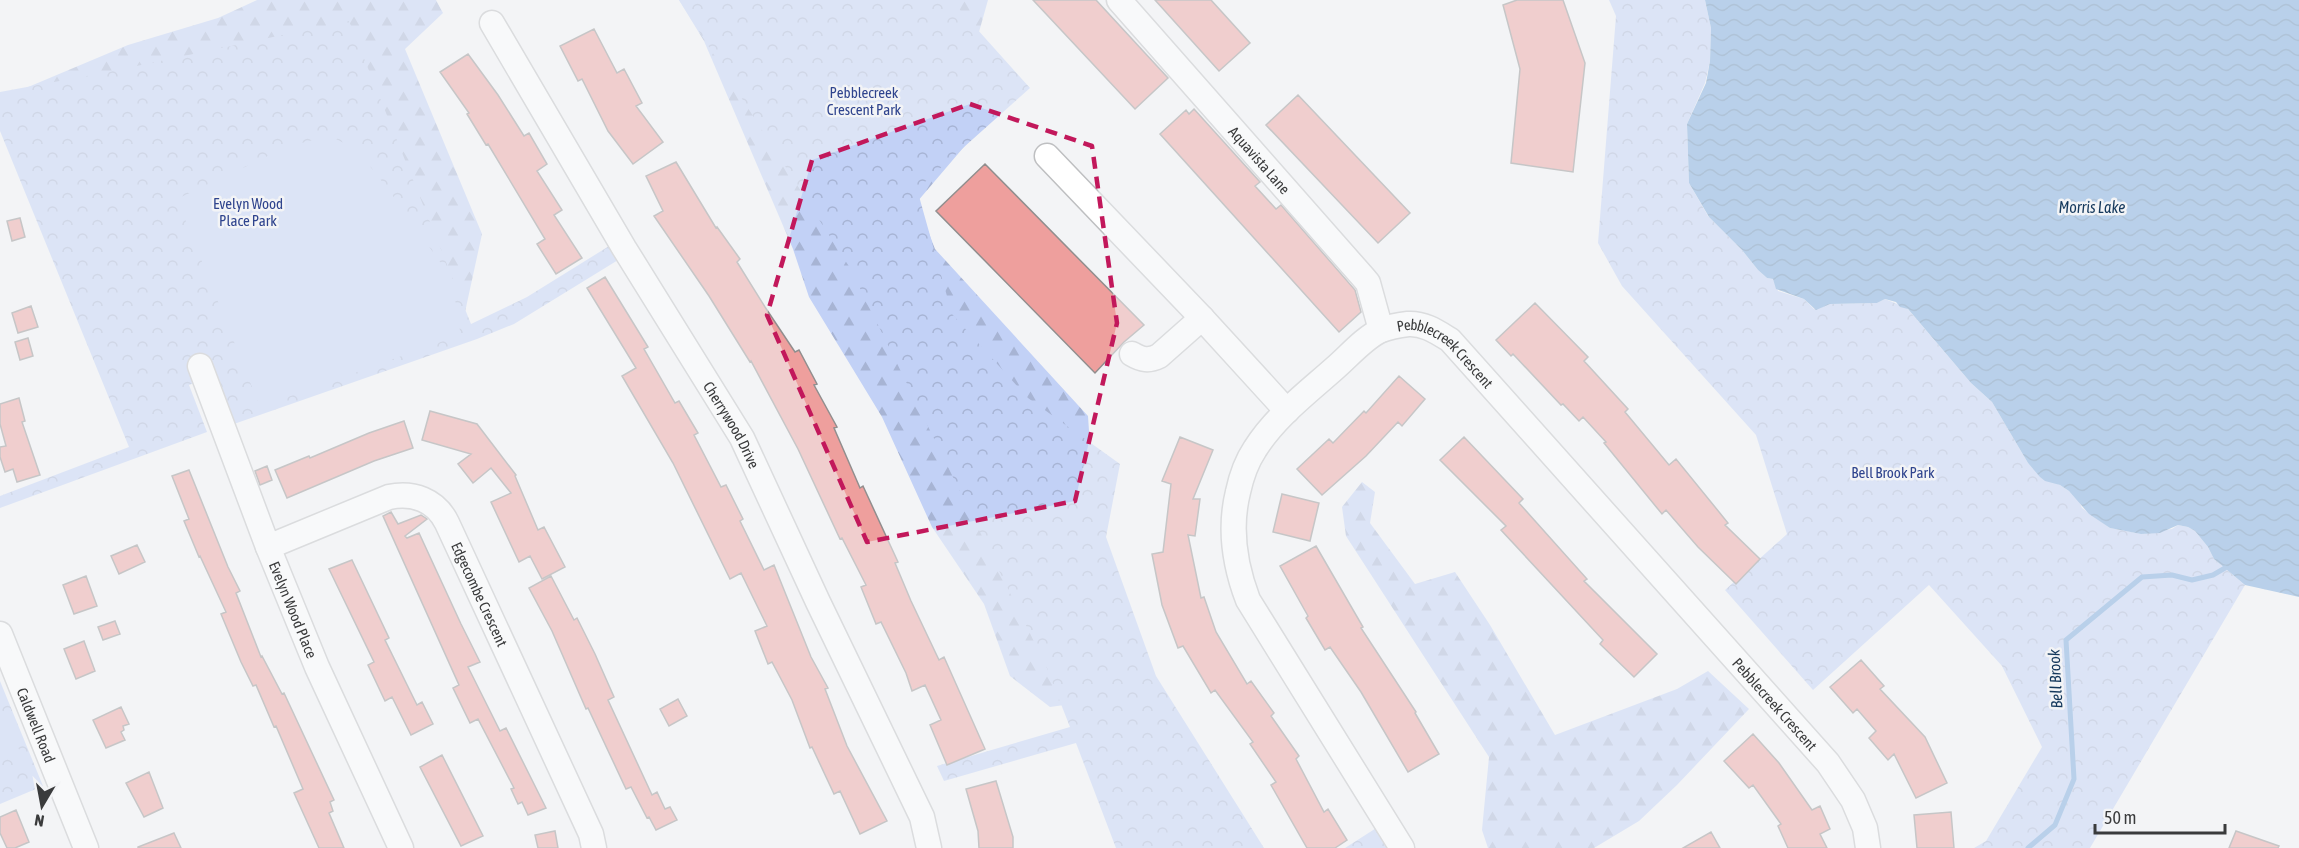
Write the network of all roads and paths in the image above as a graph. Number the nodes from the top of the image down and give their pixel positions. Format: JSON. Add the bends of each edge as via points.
{"nodes":[{"id":1,"x":1119,"y":0,"type":"edge"},
{"id":2,"x":492,"y":23,"type":"dead end"},
{"id":3,"x":1047,"y":156,"type":"dead end"},
{"id":4,"x":1202,"y":318,"type":"junction"},
{"id":5,"x":1381,"y":330,"type":"junction"},
{"id":6,"x":1132,"y":354,"type":"dead end"},
{"id":7,"x":200,"y":366,"type":"dead end"},
{"id":8,"x":1287,"y":411,"type":"junction"},
{"id":9,"x":268,"y":547,"type":"junction"},
{"id":10,"x":0,"y":634,"type":"edge"},
{"id":11,"x":86,"y":848,"type":"edge"},
{"id":12,"x":401,"y":848,"type":"edge"},
{"id":13,"x":594,"y":848,"type":"edge"},
{"id":14,"x":929,"y":848,"type":"edge"},
{"id":15,"x":1402,"y":848,"type":"edge"},
{"id":16,"x":1868,"y":848,"type":"edge"}],
"edges":[{"from":1,"to":5,"type":"street","name":"Aquavista Lane","via":[[1363,276]]},
{"from":2,"to":14,"type":"street","name":"Cherrywood Drive","via":[[624,248],[742,438],[922,817]]},
{"from":3,"to":4,"type":"street"},
{"from":4,"to":6,"type":"street","via":[[1159,356],[1150,360]]},
{"from":4,"to":8,"type":"street"},
{"from":5,"to":8,"type":"street","name":"Pebblecreek Crescent"},
{"from":5,"to":16,"type":"street","name":"Pebblecreek Crescent","via":[[1417,324],[1450,340],[1828,764],[1853,800],[1865,828]]},
{"from":7,"to":9,"type":"street","name":"Evelyn Wood Place"},
{"from":8,"to":15,"type":"street","name":"Pebblecreek Crescent","via":[[1253,451],[1238,493],[1235,557],[1240,579],[1259,620]]},
{"from":9,"to":12,"type":"street","name":"Evelyn Wood Place","via":[[317,667]]},
{"from":9,"to":13,"type":"street","name":"Edgecombe Crescent","via":[[394,496],[421,498],[439,510]]},
{"from":10,"to":11,"type":"street","name":"Caldwell Road"}]}
